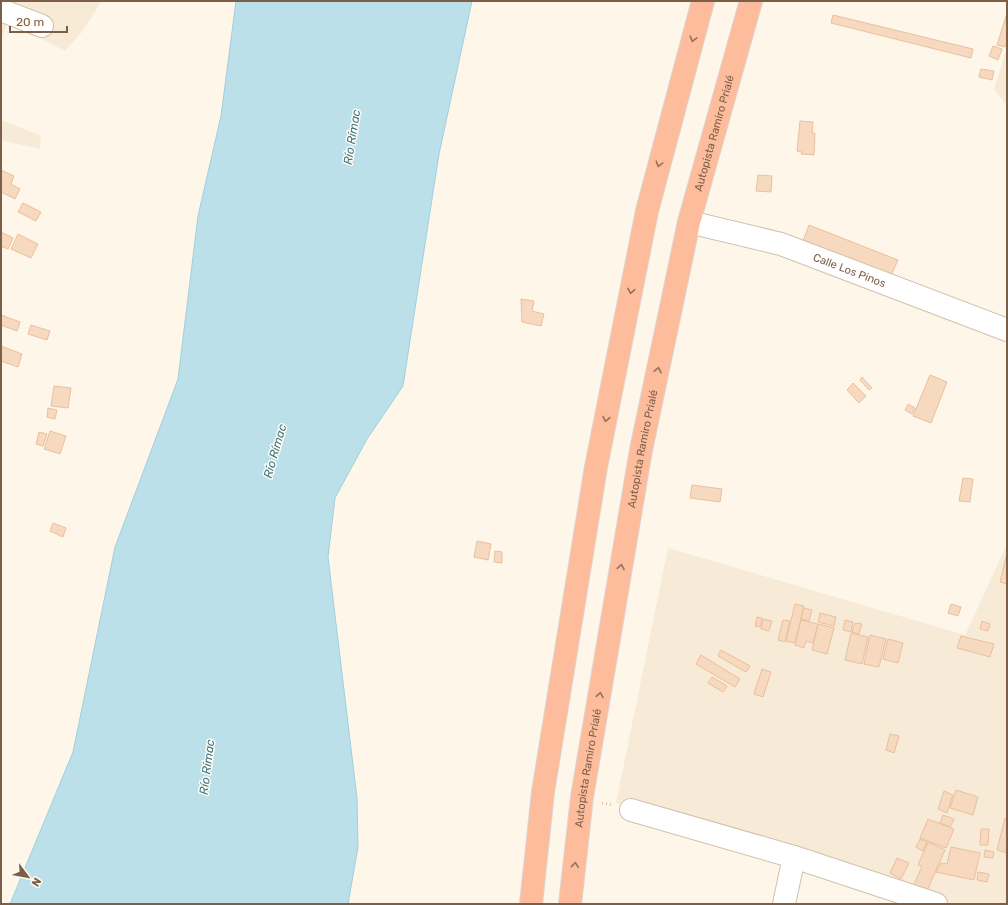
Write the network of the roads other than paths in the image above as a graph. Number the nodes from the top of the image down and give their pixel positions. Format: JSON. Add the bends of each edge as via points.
{"nodes":[{"id":1,"x":703,"y":1,"type":"edge"},
{"id":2,"x":751,"y":1,"type":"edge"},
{"id":3,"x":1,"y":10,"type":"edge"},
{"id":4,"x":42,"y":26,"type":"dead end"},
{"id":5,"x":689,"y":222,"type":"junction"},
{"id":6,"x":1007,"y":330,"type":"edge"},
{"id":7,"x":631,"y":810,"type":"road end"},
{"id":8,"x":794,"y":857,"type":"junction"},
{"id":9,"x":531,"y":904,"type":"edge"},
{"id":10,"x":570,"y":904,"type":"edge"},
{"id":11,"x":784,"y":904,"type":"edge"},
{"id":12,"x":936,"y":904,"type":"edge"}],
"edges":[{"from":1,"to":9,"type":"highway","one_way":true,"via":[[647,211],[596,467],[543,792]]},
{"from":2,"to":5,"type":"highway","name":"Autopista Ramiro Prialé"},
{"from":3,"to":4,"type":"street"},
{"from":5,"to":6,"type":"street","name":"Calle Los Pinos","via":[[781,244]]},
{"from":10,"to":5,"type":"highway","name":"Autopista Ramiro Prialé","one_way":true,"via":[[582,797],[641,450]]},
{"from":7,"to":8,"type":"street"},
{"from":8,"to":11,"type":"street"},
{"from":8,"to":12,"type":"street"}]}
